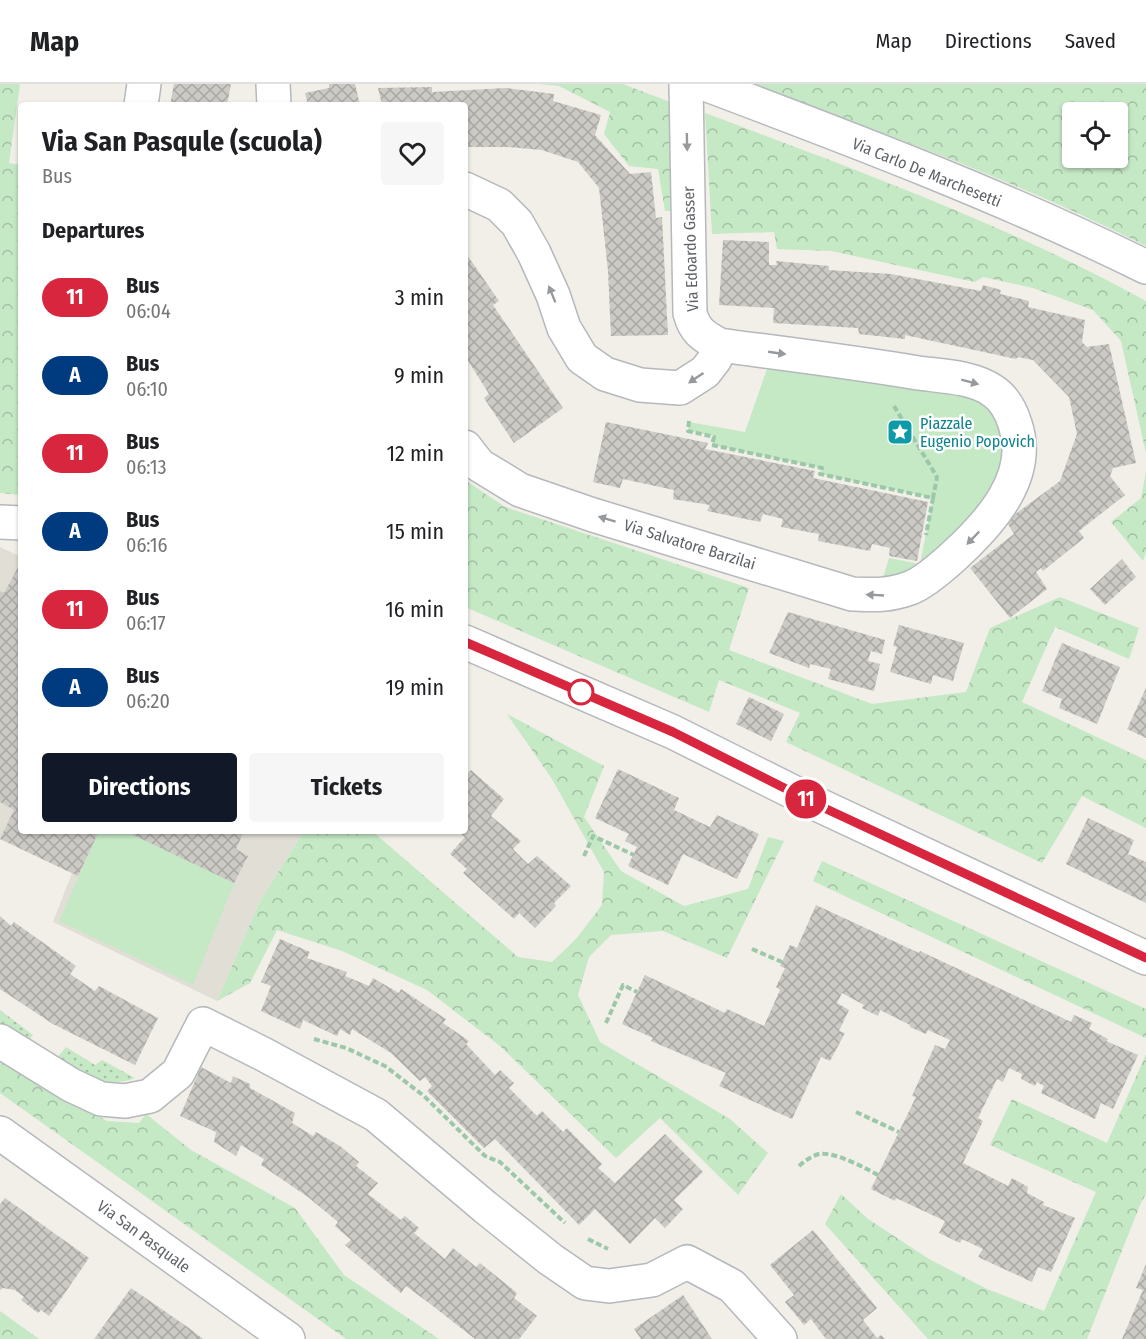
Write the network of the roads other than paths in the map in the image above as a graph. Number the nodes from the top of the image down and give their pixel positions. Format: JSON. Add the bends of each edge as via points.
{"nodes":[{"id":1,"x":144,"y":84,"type":"edge"},
{"id":2,"x":273,"y":84,"type":"edge"},
{"id":3,"x":686,"y":84,"type":"edge"},
{"id":4,"x":705,"y":84,"type":"edge"},
{"id":5,"x":141,"y":102,"type":"edge"},
{"id":6,"x":274,"y":102,"type":"edge"},
{"id":7,"x":468,"y":190,"type":"edge"},
{"id":8,"x":1146,"y":267,"type":"edge"},
{"id":9,"x":719,"y":345,"type":"junction"},
{"id":10,"x":468,"y":451,"type":"edge"},
{"id":11,"x":0,"y":522,"type":"edge"},
{"id":12,"x":18,"y":523,"type":"edge"},
{"id":13,"x":468,"y":643,"type":"edge"},
{"id":14,"x":1146,"y":958,"type":"edge"},
{"id":15,"x":0,"y":1041,"type":"edge"},
{"id":16,"x":0,"y":1133,"type":"edge"},
{"id":17,"x":288,"y":1339,"type":"edge"},
{"id":18,"x":780,"y":1339,"type":"edge"}],
"edges":[{"from":1,"to":5,"type":"street"},
{"from":2,"to":6,"type":"street"},
{"from":3,"to":9,"type":"street","name":"Via Edoardo Gasser","one_way":true,"via":[[690,313],[698,330]]},
{"from":4,"to":8,"type":"street","name":"Via Carlo De Marchesetti","via":[[930,171]]},
{"from":9,"to":7,"type":"street","one_way":true,"via":[[715,360],[705,372],[680,388],[640,385],[605,374],[582,358],[564,328],[553,295],[517,223],[499,205]]},
{"from":9,"to":10,"type":"street","name":"Via Salvatore Barzilai","one_way":true,"via":[[972,381],[993,391],[1010,409],[1021,454],[1014,480],[999,509],[940,569],[912,588],[884,595],[852,594],[520,490],[478,465]]},
{"from":11,"to":12,"type":"street"},
{"from":13,"to":14,"type":"street","via":[[673,732],[820,806]]},
{"from":15,"to":18,"type":"street","via":[[71,1085],[101,1099],[125,1101],[150,1096],[178,1073],[203,1024],[376,1115],[531,1244],[585,1283],[609,1286],[652,1280],[687,1262],[732,1286]]},
{"from":16,"to":17,"type":"street","name":"Via San Pasquale"}]}
